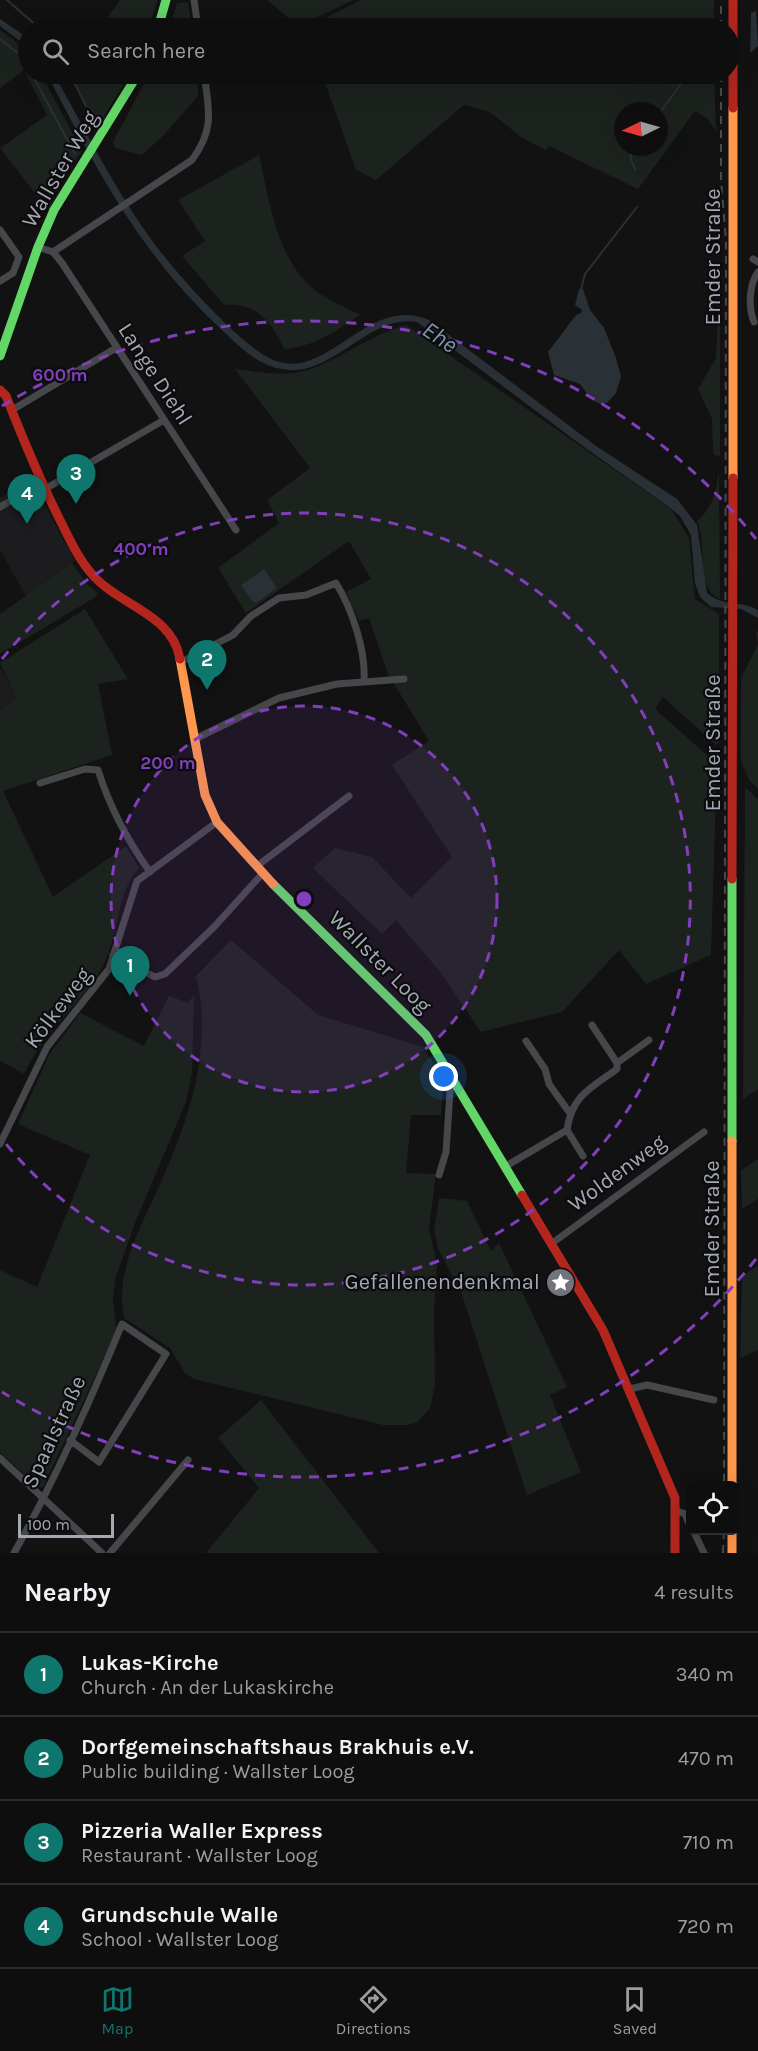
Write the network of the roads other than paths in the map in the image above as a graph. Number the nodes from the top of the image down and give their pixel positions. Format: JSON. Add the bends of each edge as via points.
{"nodes":[{"id":1,"x":166,"y":0,"type":"edge"},
{"id":2,"x":195,"y":0,"type":"edge"},
{"id":3,"x":733,"y":0,"type":"edge"},
{"id":4,"x":161,"y":18,"type":"edge"},
{"id":5,"x":197,"y":18,"type":"edge"},
{"id":6,"x":733,"y":18,"type":"edge"},
{"id":7,"x":132,"y":84,"type":"edge"},
{"id":8,"x":205,"y":84,"type":"edge"},
{"id":9,"x":733,"y":84,"type":"edge"},
{"id":10,"x":0,"y":230,"type":"edge"},
{"id":11,"x":38,"y":247,"type":"junction"},
{"id":12,"x":53,"y":252,"type":"junction"},
{"id":13,"x":758,"y":272,"type":"edge"},
{"id":14,"x":0,"y":281,"type":"edge"},
{"id":15,"x":754,"y":322,"type":"dead end"},
{"id":16,"x":3,"y":340,"type":"edge"},
{"id":17,"x":116,"y":348,"type":"junction"},
{"id":18,"x":0,"y":356,"type":"edge"},
{"id":19,"x":0,"y":390,"type":"edge"},
{"id":20,"x":12,"y":410,"type":"junction"},
{"id":21,"x":164,"y":420,"type":"junction"},
{"id":22,"x":43,"y":486,"type":"junction"},
{"id":23,"x":0,"y":507,"type":"edge"},
{"id":24,"x":236,"y":530,"type":"dead end"},
{"id":25,"x":183,"y":661,"type":"junction"},
{"id":26,"x":404,"y":679,"type":"dead end"},
{"id":27,"x":364,"y":681,"type":"junction"},
{"id":28,"x":195,"y":739,"type":"junction"},
{"id":29,"x":40,"y":783,"type":"dead end"},
{"id":30,"x":349,"y":796,"type":"dead end"},
{"id":31,"x":217,"y":822,"type":"junction"},
{"id":32,"x":260,"y":870,"type":"junction"},
{"id":33,"x":150,"y":872,"type":"junction"},
{"id":34,"x":113,"y":955,"type":"junction"},
{"id":35,"x":592,"y":1025,"type":"dead end"},
{"id":36,"x":649,"y":1040,"type":"dead end"},
{"id":37,"x":526,"y":1041,"type":"dead end"},
{"id":38,"x":617,"y":1063,"type":"junction"},
{"id":39,"x":451,"y":1077,"type":"junction"},
{"id":40,"x":569,"y":1112,"type":"junction"},
{"id":41,"x":567,"y":1130,"type":"junction"},
{"id":42,"x":704,"y":1132,"type":"dead end"},
{"id":43,"x":0,"y":1144,"type":"edge"},
{"id":44,"x":584,"y":1156,"type":"dead end"},
{"id":45,"x":506,"y":1166,"type":"junction"},
{"id":46,"x":439,"y":1175,"type":"dead end"},
{"id":47,"x":551,"y":1244,"type":"junction"},
{"id":48,"x":630,"y":1389,"type":"junction"},
{"id":49,"x":714,"y":1400,"type":"dead end"},
{"id":50,"x":70,"y":1440,"type":"junction"},
{"id":51,"x":0,"y":1459,"type":"edge"},
{"id":52,"x":188,"y":1460,"type":"dead end"},
{"id":53,"x":732,"y":1481,"type":"edge"},
{"id":54,"x":43,"y":1499,"type":"junction"},
{"id":55,"x":677,"y":1511,"type":"junction"},
{"id":56,"x":686,"y":1516,"type":"edge"},
{"id":57,"x":695,"y":1535,"type":"edge"},
{"id":58,"x":732,"y":1535,"type":"edge"},
{"id":59,"x":14,"y":1553,"type":"edge"},
{"id":60,"x":102,"y":1553,"type":"edge"},
{"id":61,"x":110,"y":1553,"type":"edge"},
{"id":62,"x":675,"y":1553,"type":"edge"},
{"id":63,"x":704,"y":1553,"type":"edge"},
{"id":64,"x":732,"y":1553,"type":"edge"}],
"edges":[{"from":1,"to":4,"type":"street"},
{"from":2,"to":5,"type":"street"},
{"from":3,"to":6,"type":"street","name":"Emder Straße"},
{"from":7,"to":11,"type":"street","name":"Wallster Weg","via":[[54,210]]},
{"from":8,"to":12,"type":"street","via":[[209,124],[203,145],[183,168]]},
{"from":9,"to":53,"type":"street","name":"Emder Straße"},
{"from":10,"to":14,"type":"street","via":[[19,257],[13,273]]},
{"from":11,"to":12,"type":"street"},
{"from":11,"to":16,"type":"street","name":"Wallster Weg"},
{"from":12,"to":17,"type":"street","name":"Lange Diehl"},
{"from":13,"to":15,"type":"street","via":[[751,282]]},
{"from":16,"to":18,"type":"street","name":"Wallster Weg"},
{"from":17,"to":20,"type":"street"},
{"from":17,"to":21,"type":"street","name":"Lange Diehl"},
{"from":19,"to":20,"type":"street","name":"Wallster Loog"},
{"from":20,"to":22,"type":"street","name":"Wallster Loog"},
{"from":21,"to":22,"type":"street"},
{"from":21,"to":24,"type":"street","name":"Lange Diehl"},
{"from":22,"to":23,"type":"street"},
{"from":22,"to":25,"type":"street","name":"Wallster Loog","via":[[81,561],[114,593],[160,622],[178,646]]},
{"from":25,"to":27,"type":"street","via":[[233,635],[251,616],[279,598],[306,595],[336,583],[356,627],[364,659]]},
{"from":25,"to":28,"type":"street","name":"Wallster Loog"},
{"from":26,"to":27,"type":"street"},
{"from":27,"to":28,"type":"street","via":[[279,698]]},
{"from":28,"to":31,"type":"street","name":"Wallster Loog","via":[[205,795]]},
{"from":29,"to":33,"type":"street","via":[[85,769],[98,770],[107,800]]},
{"from":30,"to":32,"type":"street"},
{"from":31,"to":32,"type":"street","name":"Wallster Loog"},
{"from":31,"to":33,"type":"street","name":"Kölkeweg"},
{"from":32,"to":34,"type":"street","via":[[214,927],[165,974],[155,977]]},
{"from":32,"to":39,"type":"street","name":"Wallster Loog","via":[[426,1035]]},
{"from":33,"to":34,"type":"street","name":"Kölkeweg","via":[[137,881]]},
{"from":34,"to":43,"type":"street","name":"Kölkeweg","via":[[109,969],[47,1047]]},
{"from":35,"to":38,"type":"street"},
{"from":36,"to":38,"type":"street"},
{"from":37,"to":40,"type":"street"},
{"from":38,"to":40,"type":"street","via":[[617,1069],[584,1091]]},
{"from":39,"to":45,"type":"street","name":"Wallster Loog"},
{"from":39,"to":46,"type":"street","via":[[446,1152]]},
{"from":40,"to":41,"type":"street"},
{"from":41,"to":44,"type":"street"},
{"from":41,"to":45,"type":"street"},
{"from":42,"to":47,"type":"street","name":"Woldenweg"},
{"from":45,"to":47,"type":"street","name":"Wallster Loog"},
{"from":47,"to":48,"type":"street","name":"Wallster Loog","via":[[603,1330]]},
{"from":48,"to":49,"type":"street","via":[[647,1385]]},
{"from":48,"to":55,"type":"street","name":"Wallster Loog","via":[[671,1487]]},
{"from":50,"to":50,"type":"street","name":"Spaalstraße","via":[[99,1462],[166,1354],[122,1324]]},
{"from":50,"to":54,"type":"street","name":"Spaalstraße"},
{"from":51,"to":54,"type":"street"},
{"from":52,"to":61,"type":"street"},
{"from":54,"to":59,"type":"street","name":"Spaalstraße"},
{"from":54,"to":60,"type":"street"},
{"from":55,"to":56,"type":"street"},
{"from":55,"to":62,"type":"street","name":"Wallster Loog"},
{"from":57,"to":63,"type":"street"},
{"from":58,"to":64,"type":"street"}]}
